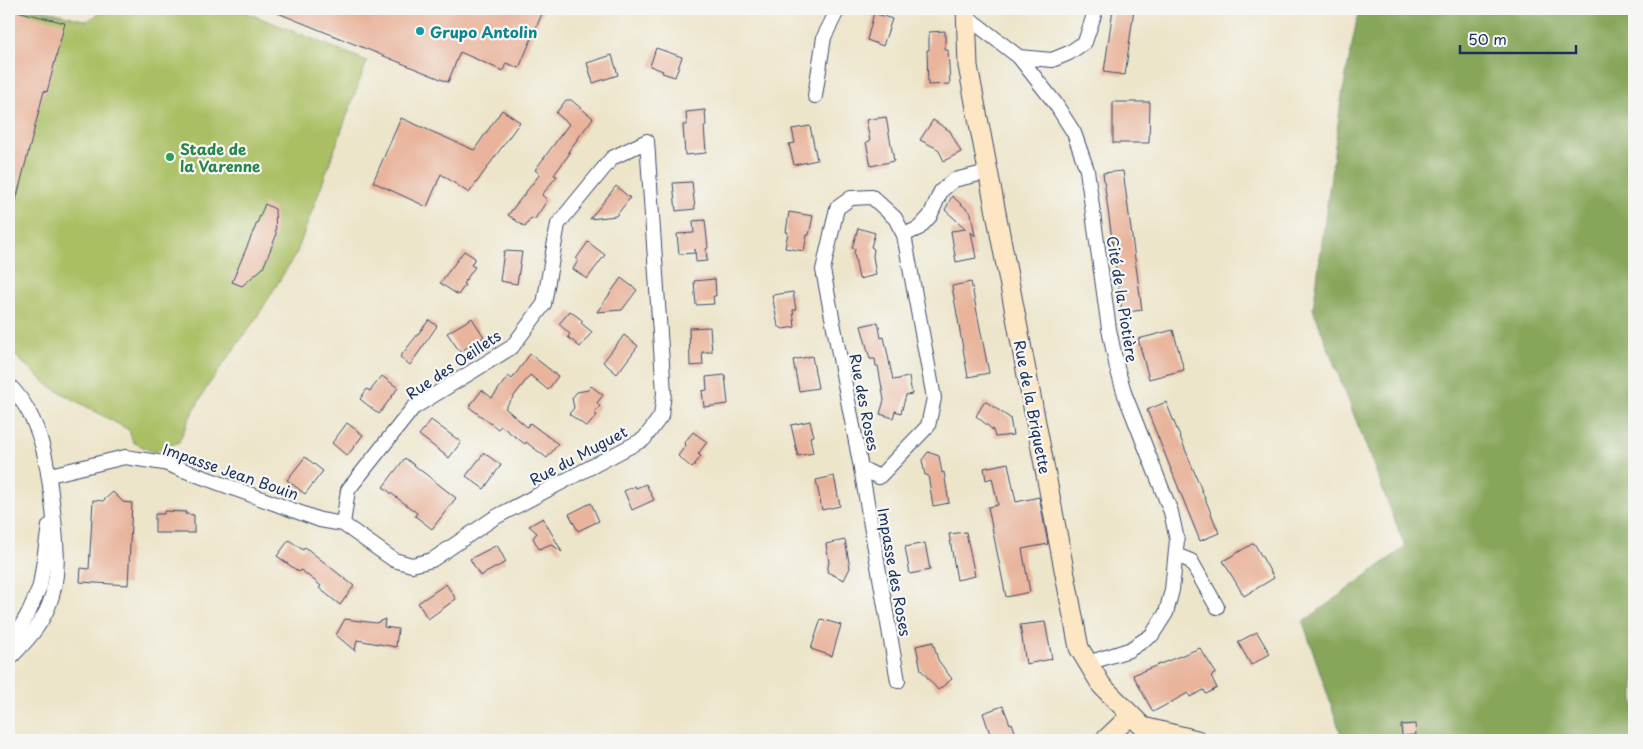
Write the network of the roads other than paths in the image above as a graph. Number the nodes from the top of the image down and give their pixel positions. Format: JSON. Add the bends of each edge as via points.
{"nodes":[{"id":1,"x":838,"y":9,"type":"edge"},
{"id":2,"x":1096,"y":9,"type":"edge"},
{"id":3,"x":966,"y":12,"type":"edge"},
{"id":4,"x":1019,"y":57,"type":"junction"},
{"id":5,"x":815,"y":96,"type":"dead end"},
{"id":6,"x":647,"y":141,"type":"joint"},
{"id":7,"x":988,"y":172,"type":"junction"},
{"id":8,"x":904,"y":235,"type":"junction"},
{"id":9,"x":9,"y":385,"type":"edge"},
{"id":10,"x":861,"y":468,"type":"junction"},
{"id":11,"x":50,"y":475,"type":"junction"},
{"id":12,"x":52,"y":503,"type":"junction"},
{"id":13,"x":342,"y":524,"type":"junction"},
{"id":14,"x":1176,"y":555,"type":"junction"},
{"id":15,"x":1217,"y":607,"type":"dead end"},
{"id":16,"x":9,"y":648,"type":"edge"},
{"id":17,"x":9,"y":659,"type":"edge"},
{"id":18,"x":1088,"y":663,"type":"junction"},
{"id":19,"x":898,"y":680,"type":"dead end"},
{"id":20,"x":1130,"y":715,"type":"junction"},
{"id":21,"x":1105,"y":740,"type":"edge"},
{"id":22,"x":1197,"y":740,"type":"edge"}],
"edges":[{"from":1,"to":5,"type":"street","via":[[824,37]]},
{"from":2,"to":4,"type":"street","via":[[1084,42],[1069,53],[1052,60]]},
{"from":3,"to":4,"type":"street","name":"Cité de la Piotière"},
{"from":3,"to":7,"type":"main road","name":"Rue de la Briquette","via":[[968,66]]},
{"from":4,"to":14,"type":"street","name":"Cité de la Piotière","via":[[1056,103],[1074,133],[1087,170],[1117,368],[1171,512],[1177,540]]},
{"from":6,"to":13,"type":"street","name":"Rue des Oeillets","via":[[612,158],[558,224],[544,304],[512,348],[413,408],[348,490]]},
{"from":6,"to":13,"type":"street","name":"Rue du Muguet","via":[[664,393],[661,416],[644,438],[494,518],[432,560],[412,565],[394,560]]},
{"from":7,"to":8,"type":"street","via":[[954,180],[941,191],[930,216],[919,228]]},
{"from":7,"to":18,"type":"main road","name":"Rue de la Briquette","via":[[1079,648]]},
{"from":8,"to":10,"type":"street","name":"Rue des Roses","via":[[934,398],[928,426],[879,477]]},
{"from":8,"to":10,"type":"street","name":"Rue des Roses","via":[[895,218],[872,197],[851,198],[837,208],[824,270]]},
{"from":9,"to":11,"type":"street","via":[[26,406],[38,432]]},
{"from":10,"to":19,"type":"street","name":"Impasse des Roses"},
{"from":11,"to":12,"type":"street"},
{"from":11,"to":13,"type":"street","name":"Impasse Jean Bouin","via":[[124,457],[164,463],[320,520]]},
{"from":12,"to":16,"type":"street","via":[[40,586]]},
{"from":12,"to":17,"type":"street","via":[[58,560],[50,604],[31,637]]},
{"from":14,"to":15,"type":"street","via":[[1191,561]]},
{"from":14,"to":18,"type":"street","name":"Cité de la Piotière","via":[[1166,613],[1152,635],[1129,650]]},
{"from":18,"to":20,"type":"main road","name":"Rue de la Briquette","via":[[1102,686]]},
{"from":20,"to":21,"type":"main road"},
{"from":20,"to":22,"type":"main road","name":"Rue de la Briquette","via":[[1143,727]]}]}
